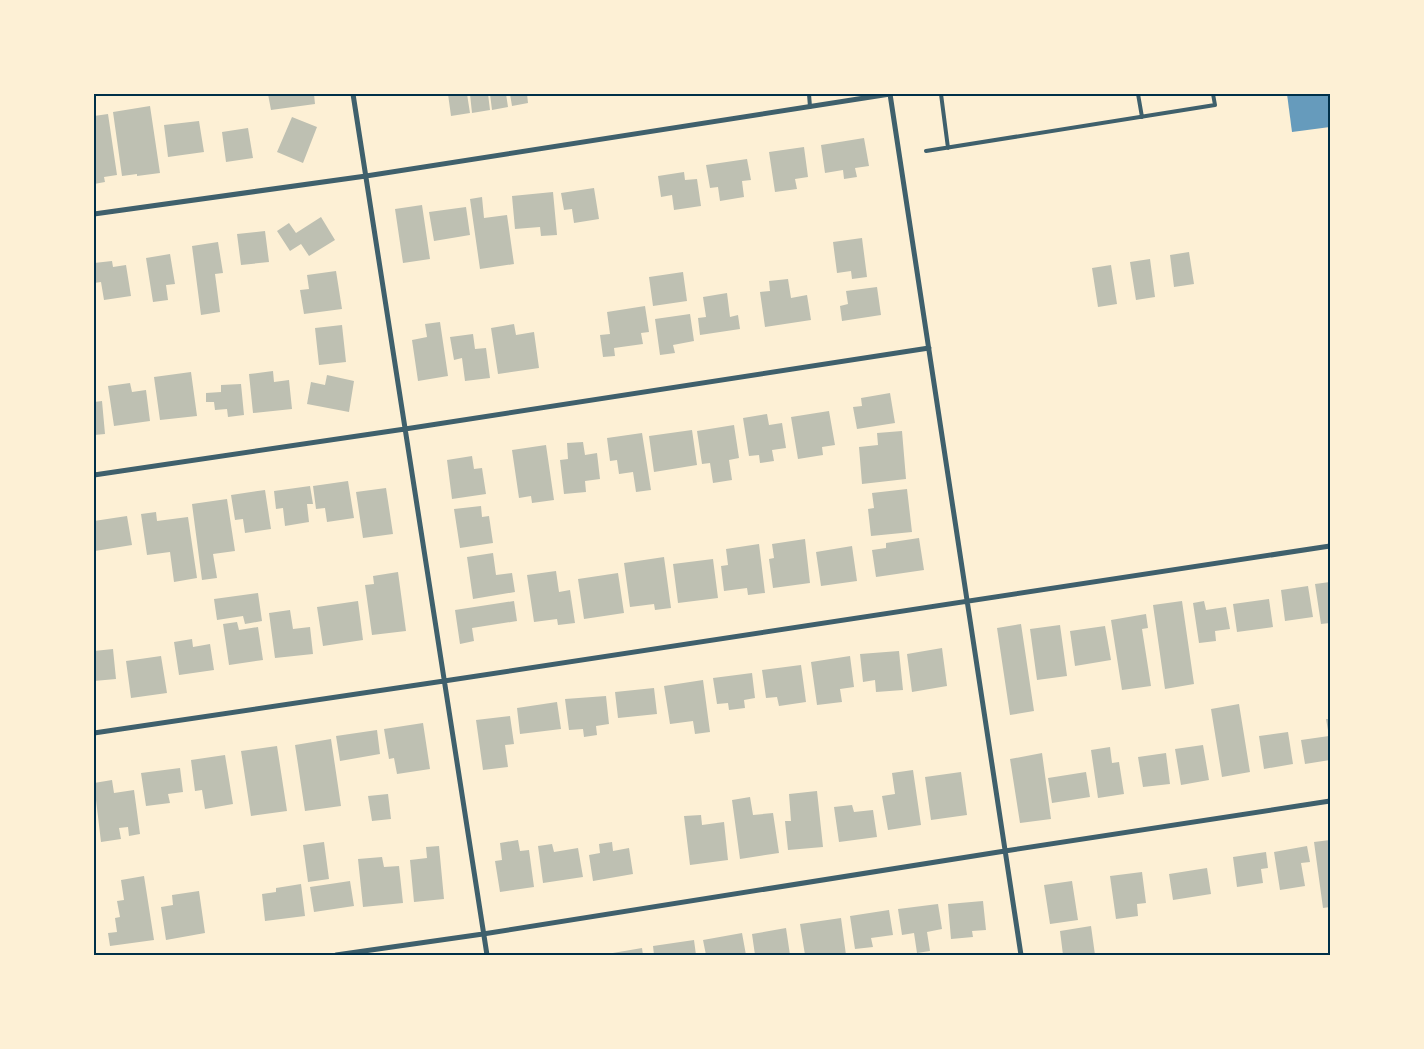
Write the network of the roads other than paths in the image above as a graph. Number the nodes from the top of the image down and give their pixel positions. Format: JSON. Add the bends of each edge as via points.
{"nodes":[{"id":1,"x":352,"y":94,"type":"edge"},
{"id":2,"x":809,"y":94,"type":"edge"},
{"id":3,"x":891,"y":94,"type":"edge"},
{"id":4,"x":941,"y":94,"type":"edge"},
{"id":5,"x":1138,"y":94,"type":"edge"},
{"id":6,"x":1213,"y":94,"type":"edge"},
{"id":7,"x":810,"y":107,"type":"junction"},
{"id":8,"x":1142,"y":117,"type":"junction"},
{"id":9,"x":948,"y":148,"type":"junction"},
{"id":10,"x":926,"y":151,"type":"dead end"},
{"id":11,"x":366,"y":176,"type":"junction"},
{"id":12,"x":94,"y":214,"type":"edge"},
{"id":13,"x":929,"y":348,"type":"junction"},
{"id":14,"x":405,"y":429,"type":"junction"},
{"id":15,"x":94,"y":475,"type":"edge"},
{"id":16,"x":1330,"y":546,"type":"edge"},
{"id":17,"x":968,"y":602,"type":"junction"},
{"id":18,"x":444,"y":682,"type":"junction"},
{"id":19,"x":94,"y":733,"type":"edge"},
{"id":20,"x":1330,"y":801,"type":"edge"},
{"id":21,"x":1005,"y":851,"type":"junction"},
{"id":22,"x":483,"y":934,"type":"junction"},
{"id":23,"x":336,"y":955,"type":"edge"},
{"id":24,"x":487,"y":955,"type":"edge"},
{"id":25,"x":1021,"y":955,"type":"edge"}],
"edges":[{"from":1,"to":11,"type":"street"},
{"from":2,"to":7,"type":"lane"},
{"from":3,"to":7,"type":"street"},
{"from":3,"to":13,"type":"street"},
{"from":4,"to":9,"type":"lane"},
{"from":5,"to":8,"type":"lane"},
{"from":6,"to":8,"type":"lane","via":[[1215,105]]},
{"from":7,"to":11,"type":"street"},
{"from":8,"to":9,"type":"lane"},
{"from":9,"to":10,"type":"lane"},
{"from":11,"to":12,"type":"street"},
{"from":11,"to":14,"type":"street"},
{"from":13,"to":14,"type":"street"},
{"from":13,"to":17,"type":"street"},
{"from":14,"to":15,"type":"street"},
{"from":14,"to":18,"type":"street"},
{"from":16,"to":17,"type":"street"},
{"from":17,"to":18,"type":"street"},
{"from":17,"to":21,"type":"street"},
{"from":18,"to":19,"type":"street"},
{"from":18,"to":22,"type":"street"},
{"from":20,"to":21,"type":"street"},
{"from":21,"to":22,"type":"street"},
{"from":21,"to":25,"type":"street"},
{"from":22,"to":23,"type":"street"},
{"from":22,"to":24,"type":"street"}]}
